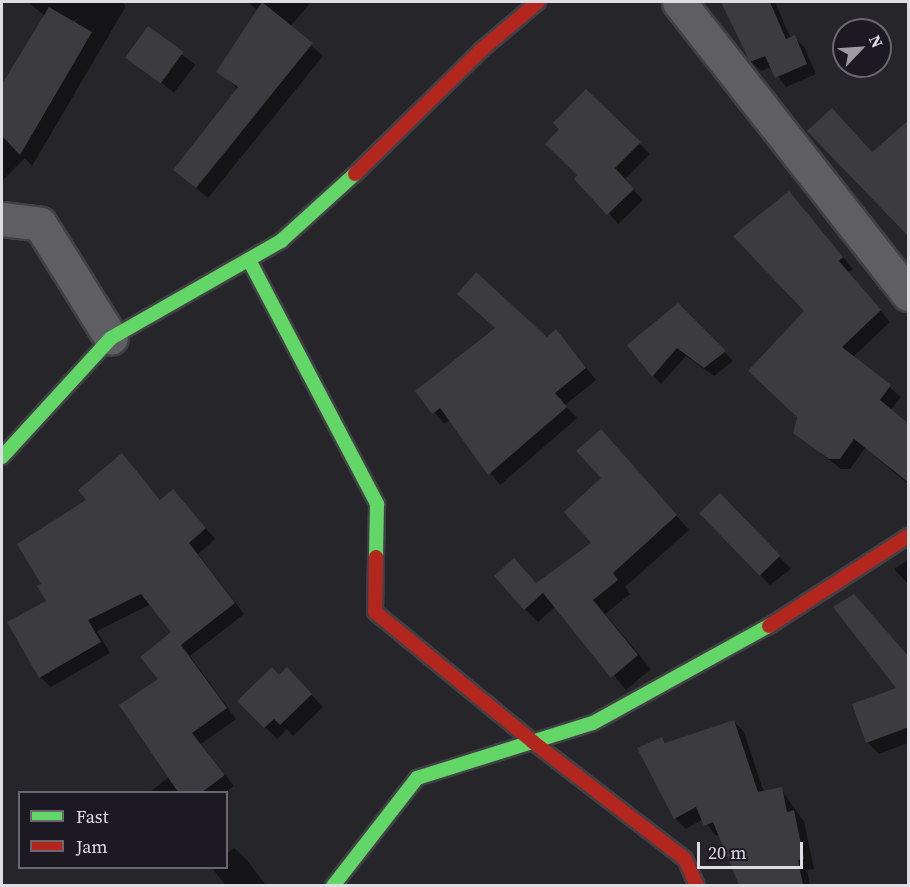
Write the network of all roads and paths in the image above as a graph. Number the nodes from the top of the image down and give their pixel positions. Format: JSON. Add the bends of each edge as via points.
{"nodes":[{"id":1,"x":538,"y":2,"type":"edge"},
{"id":2,"x":679,"y":2,"type":"edge"},
{"id":3,"x":2,"y":219,"type":"edge"},
{"id":4,"x":249,"y":260,"type":"junction"},
{"id":5,"x":909,"y":294,"type":"edge"},
{"id":6,"x":111,"y":338,"type":"junction"},
{"id":7,"x":2,"y":457,"type":"edge"},
{"id":8,"x":909,"y":536,"type":"edge"},
{"id":9,"x":533,"y":742,"type":"junction"},
{"id":10,"x":333,"y":885,"type":"edge"},
{"id":11,"x":697,"y":885,"type":"edge"}],
"edges":[{"from":1,"to":4,"type":"street","via":[[480,51],[393,139],[281,241]]},
{"from":2,"to":5,"type":"street"},
{"from":3,"to":6,"type":"street","via":[[40,224]]},
{"from":4,"to":6,"type":"street"},
{"from":4,"to":9,"type":"street","via":[[377,504],[375,612]]},
{"from":6,"to":7,"type":"street"},
{"from":8,"to":9,"type":"street","via":[[773,624],[593,723]]},
{"from":9,"to":10,"type":"street","via":[[417,778]]},
{"from":9,"to":11,"type":"street","via":[[685,859]]}]}
